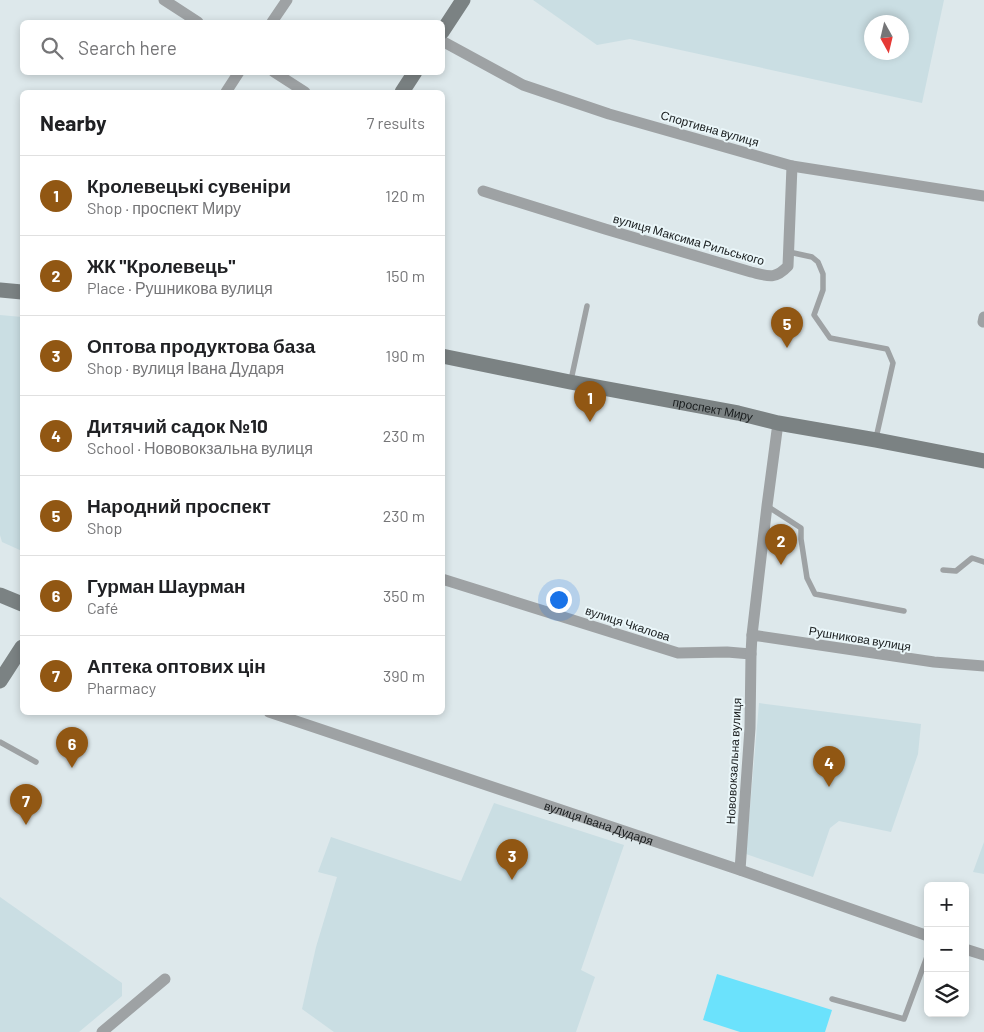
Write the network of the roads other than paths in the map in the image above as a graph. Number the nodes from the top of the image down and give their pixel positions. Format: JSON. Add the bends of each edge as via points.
{"nodes":[{"id":1,"x":164,"y":0,"type":"edge"},
{"id":2,"x":287,"y":0,"type":"edge"},
{"id":3,"x":463,"y":0,"type":"edge"},
{"id":4,"x":195,"y":20,"type":"edge"},
{"id":5,"x":273,"y":20,"type":"edge"},
{"id":6,"x":445,"y":27,"type":"edge"},
{"id":7,"x":445,"y":43,"type":"edge"},
{"id":8,"x":237,"y":75,"type":"edge"},
{"id":9,"x":279,"y":75,"type":"edge"},
{"id":10,"x":413,"y":75,"type":"edge"},
{"id":11,"x":227,"y":90,"type":"edge"},
{"id":12,"x":302,"y":90,"type":"edge"},
{"id":13,"x":403,"y":90,"type":"edge"},
{"id":14,"x":792,"y":166,"type":"junction"},
{"id":15,"x":483,"y":190,"type":"dead end"},
{"id":16,"x":984,"y":196,"type":"edge"},
{"id":17,"x":788,"y":252,"type":"junction"},
{"id":18,"x":0,"y":290,"type":"edge"},
{"id":19,"x":20,"y":292,"type":"edge"},
{"id":20,"x":587,"y":306,"type":"dead end"},
{"id":21,"x":984,"y":317,"type":"edge"},
{"id":22,"x":983,"y":322,"type":"edge"},
{"id":23,"x":445,"y":357,"type":"edge"},
{"id":24,"x":570,"y":382,"type":"junction"},
{"id":25,"x":778,"y":423,"type":"junction"},
{"id":26,"x":876,"y":440,"type":"junction"},
{"id":27,"x":984,"y":461,"type":"edge"},
{"id":28,"x":767,"y":506,"type":"junction"},
{"id":29,"x":984,"y":562,"type":"edge"},
{"id":30,"x":943,"y":570,"type":"dead end"},
{"id":31,"x":445,"y":580,"type":"edge"},
{"id":32,"x":0,"y":595,"type":"edge"},
{"id":33,"x":20,"y":603,"type":"edge"},
{"id":34,"x":904,"y":611,"type":"dead end"},
{"id":35,"x":752,"y":635,"type":"junction"},
{"id":36,"x":20,"y":649,"type":"edge"},
{"id":37,"x":751,"y":654,"type":"junction"},
{"id":38,"x":984,"y":666,"type":"edge"},
{"id":39,"x":0,"y":681,"type":"edge"},
{"id":40,"x":278,"y":715,"type":"edge"},
{"id":41,"x":0,"y":742,"type":"edge"},
{"id":42,"x":36,"y":762,"type":"dead end"},
{"id":43,"x":740,"y":870,"type":"junction"},
{"id":44,"x":924,"y":935,"type":"edge"},
{"id":45,"x":969,"y":950,"type":"edge"},
{"id":46,"x":984,"y":955,"type":"edge"},
{"id":47,"x":924,"y":965,"type":"edge"},
{"id":48,"x":165,"y":978,"type":"dead end"},
{"id":49,"x":832,"y":999,"type":"dead end"},
{"id":50,"x":102,"y":1032,"type":"edge"}],
"edges":[{"from":1,"to":4,"type":"street"},
{"from":2,"to":5,"type":"street"},
{"from":3,"to":6,"type":"street"},
{"from":7,"to":14,"type":"street","name":"Спортивна вулиця","via":[[523,85],[609,114]]},
{"from":8,"to":11,"type":"street"},
{"from":9,"to":12,"type":"street"},
{"from":10,"to":13,"type":"street"},
{"from":14,"to":16,"type":"street","name":"Спортивна вулиця"},
{"from":14,"to":17,"type":"street","name":"вулиця Максима Рильського"},
{"from":15,"to":17,"type":"street","name":"вулиця Максима Рильського","via":[[770,276],[781,274],[788,266]]},
{"from":17,"to":26,"type":"lane","via":[[812,257],[818,262],[823,274],[823,290],[814,315],[830,338],[886,349],[893,363]]},
{"from":18,"to":19,"type":"street"},
{"from":20,"to":24,"type":"lane"},
{"from":21,"to":22,"type":"street"},
{"from":23,"to":24,"type":"street","name":"проспект Миру"},
{"from":24,"to":25,"type":"street","name":"проспект Миру"},
{"from":25,"to":26,"type":"street","name":"проспект Миру"},
{"from":25,"to":28,"type":"street"},
{"from":26,"to":27,"type":"street","name":"проспект Миру"},
{"from":28,"to":34,"type":"lane","via":[[801,528],[807,578],[815,594]]},
{"from":28,"to":35,"type":"street"},
{"from":29,"to":30,"type":"lane","via":[[972,558],[956,571]]},
{"from":31,"to":37,"type":"street","name":"вулиця Чкалова","via":[[678,653]]},
{"from":32,"to":33,"type":"street"},
{"from":35,"to":37,"type":"street"},
{"from":35,"to":38,"type":"street","name":"Рушникова вулиця","via":[[934,662]]},
{"from":36,"to":39,"type":"street"},
{"from":37,"to":43,"type":"street","name":"Нововокзальна вулиця","via":[[750,728]]},
{"from":40,"to":43,"type":"street","name":"вулиця Івана Дударя"},
{"from":41,"to":42,"type":"lane"},
{"from":43,"to":44,"type":"street","name":"вулиця Івана Дударя"},
{"from":45,"to":46,"type":"street"},
{"from":47,"to":49,"type":"lane","via":[[904,1019]]},
{"from":48,"to":50,"type":"street"}]}
